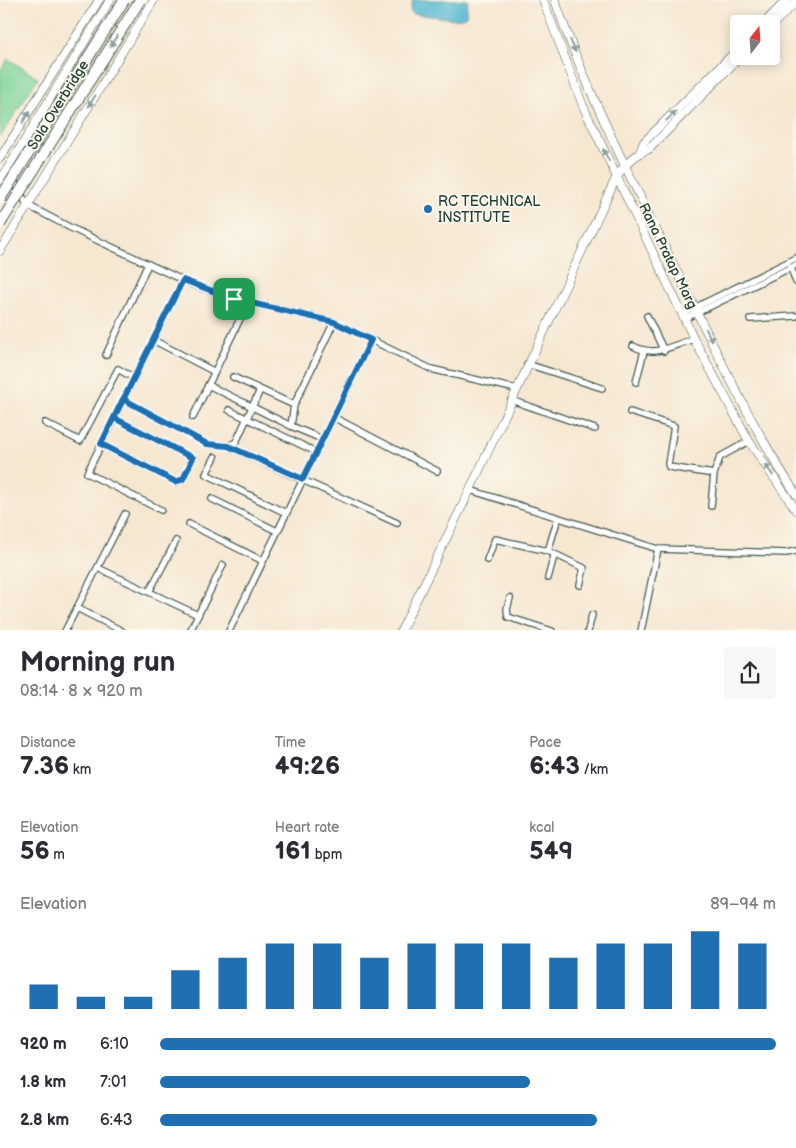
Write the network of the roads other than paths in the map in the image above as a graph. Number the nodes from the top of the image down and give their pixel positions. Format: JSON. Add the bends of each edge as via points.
{"nodes":[{"id":1,"x":99,"y":0,"type":"edge"},
{"id":2,"x":110,"y":0,"type":"edge"},
{"id":3,"x":124,"y":0,"type":"edge"},
{"id":4,"x":140,"y":0,"type":"edge"},
{"id":5,"x":154,"y":0,"type":"edge"},
{"id":6,"x":543,"y":0,"type":"edge"},
{"id":7,"x":555,"y":0,"type":"edge"},
{"id":8,"x":787,"y":0,"type":"edge"},
{"id":9,"x":796,"y":2,"type":"edge"},
{"id":10,"x":772,"y":15,"type":"edge"},
{"id":11,"x":780,"y":17,"type":"edge"},
{"id":12,"x":730,"y":57,"type":"edge"},
{"id":13,"x":732,"y":65,"type":"edge"},
{"id":14,"x":595,"y":98,"type":"junction"},
{"id":15,"x":582,"y":104,"type":"junction"},
{"id":16,"x":640,"y":152,"type":"junction"},
{"id":17,"x":0,"y":158,"type":"edge"},
{"id":18,"x":626,"y":164,"type":"junction"},
{"id":19,"x":7,"y":169,"type":"junction"},
{"id":20,"x":616,"y":176,"type":"junction"},
{"id":21,"x":0,"y":180,"type":"edge"},
{"id":22,"x":0,"y":199,"type":"edge"},
{"id":23,"x":27,"y":205,"type":"junction"},
{"id":24,"x":0,"y":224,"type":"edge"},
{"id":25,"x":0,"y":250,"type":"edge"},
{"id":26,"x":796,"y":258,"type":"edge"},
{"id":27,"x":148,"y":264,"type":"junction"},
{"id":28,"x":793,"y":267,"type":"edge"},
{"id":29,"x":183,"y":280,"type":"junction"},
{"id":30,"x":796,"y":282,"type":"edge"},
{"id":31,"x":248,"y":302,"type":"junction"},
{"id":32,"x":696,"y":310,"type":"junction"},
{"id":33,"x":647,"y":316,"type":"dead end"},
{"id":34,"x":796,"y":316,"type":"edge"},
{"id":35,"x":683,"y":317,"type":"junction"},
{"id":36,"x":750,"y":319,"type":"dead end"},
{"id":37,"x":334,"y":322,"type":"junction"},
{"id":38,"x":694,"y":339,"type":"junction"},
{"id":39,"x":153,"y":340,"type":"junction"},
{"id":40,"x":371,"y":340,"type":"junction"},
{"id":41,"x":633,"y":346,"type":"dead end"},
{"id":42,"x":644,"y":351,"type":"junction"},
{"id":43,"x":664,"y":351,"type":"junction"},
{"id":44,"x":106,"y":355,"type":"dead end"},
{"id":45,"x":527,"y":364,"type":"junction"},
{"id":46,"x":215,"y":372,"type":"junction"},
{"id":47,"x":134,"y":378,"type":"junction"},
{"id":48,"x":233,"y":378,"type":"dead end"},
{"id":49,"x":636,"y":382,"type":"dead end"},
{"id":50,"x":208,"y":386,"type":"junction"},
{"id":51,"x":602,"y":388,"type":"dead end"},
{"id":52,"x":516,"y":389,"type":"junction"},
{"id":53,"x":260,"y":390,"type":"junction"},
{"id":54,"x":123,"y":399,"type":"junction"},
{"id":55,"x":511,"y":400,"type":"junction"},
{"id":56,"x":294,"y":405,"type":"junction"},
{"id":57,"x":252,"y":406,"type":"junction"},
{"id":58,"x":229,"y":410,"type":"dead end"},
{"id":59,"x":630,"y":412,"type":"dead end"},
{"id":60,"x":193,"y":417,"type":"dead end"},
{"id":61,"x":333,"y":417,"type":"junction"},
{"id":62,"x":114,"y":418,"type":"junction"},
{"id":63,"x":246,"y":418,"type":"junction"},
{"id":64,"x":45,"y":423,"type":"dead end"},
{"id":65,"x":290,"y":426,"type":"junction"},
{"id":66,"x":595,"y":429,"type":"dead end"},
{"id":67,"x":322,"y":439,"type":"junction"},
{"id":68,"x":749,"y":441,"type":"junction"},
{"id":69,"x":101,"y":444,"type":"junction"},
{"id":70,"x":228,"y":446,"type":"junction"},
{"id":71,"x":316,"y":452,"type":"junction"},
{"id":72,"x":214,"y":457,"type":"dead end"},
{"id":73,"x":437,"y":471,"type":"dead end"},
{"id":74,"x":714,"y":474,"type":"junction"},
{"id":75,"x":303,"y":479,"type":"junction"},
{"id":76,"x":470,"y":490,"type":"junction"},
{"id":77,"x":796,"y":494,"type":"edge"},
{"id":78,"x":212,"y":499,"type":"dead end"},
{"id":79,"x":711,"y":506,"type":"dead end"},
{"id":80,"x":161,"y":510,"type":"dead end"},
{"id":81,"x":796,"y":510,"type":"edge"},
{"id":82,"x":126,"y":514,"type":"dead end"},
{"id":83,"x":286,"y":514,"type":"junction"},
{"id":84,"x":558,"y":518,"type":"junction"},
{"id":85,"x":397,"y":523,"type":"dead end"},
{"id":86,"x":189,"y":524,"type":"dead end"},
{"id":87,"x":277,"y":531,"type":"junction"},
{"id":88,"x":176,"y":541,"type":"dead end"},
{"id":89,"x":658,"y":549,"type":"junction"},
{"id":90,"x":548,"y":551,"type":"junction"},
{"id":91,"x":796,"y":551,"type":"edge"},
{"id":92,"x":554,"y":556,"type":"junction"},
{"id":93,"x":487,"y":560,"type":"dead end"},
{"id":94,"x":263,"y":561,"type":"junction"},
{"id":95,"x":223,"y":564,"type":"dead end"},
{"id":96,"x":98,"y":568,"type":"junction"},
{"id":97,"x":548,"y":578,"type":"dead end"},
{"id":98,"x":580,"y":585,"type":"dead end"},
{"id":99,"x":149,"y":592,"type":"junction"},
{"id":100,"x":510,"y":598,"type":"dead end"},
{"id":101,"x":77,"y":608,"type":"junction"},
{"id":102,"x":198,"y":615,"type":"junction"},
{"id":103,"x":592,"y":615,"type":"dead end"},
{"id":104,"x":65,"y":630,"type":"edge"},
{"id":105,"x":122,"y":630,"type":"edge"},
{"id":106,"x":190,"y":630,"type":"edge"},
{"id":107,"x":229,"y":630,"type":"edge"},
{"id":108,"x":401,"y":630,"type":"edge"},
{"id":109,"x":552,"y":630,"type":"edge"},
{"id":110,"x":588,"y":630,"type":"edge"},
{"id":111,"x":641,"y":630,"type":"edge"}],
"edges":[{"from":17,"to":1,"type":"main road","one_way":true},
{"from":2,"to":19,"type":"main road"},
{"from":3,"to":22,"type":"highway","name":"Sola Overbridge","bridge":true},
{"from":4,"to":24,"type":"highway","name":"Sola Overbridge","one_way":true,"bridge":true},
{"from":5,"to":23,"type":"main road","one_way":true},
{"from":6,"to":15,"type":"main road","name":"Rana Pratap Marg"},
{"from":7,"to":14,"type":"main road","name":"Rana Pratap Marg","one_way":true},
{"from":8,"to":10,"type":"main road"},
{"from":9,"to":11,"type":"main road"},
{"from":16,"to":12,"type":"main road","one_way":true,"via":[[644,142]]},
{"from":13,"to":16,"type":"main road","via":[[649,149]]},
{"from":14,"to":15,"type":"main road"},
{"from":14,"to":18,"type":"main road","name":"Rana Pratap Marg"},
{"from":20,"to":15,"type":"main road","name":"Rana Pratap Marg","one_way":true},
{"from":16,"to":18,"type":"main road"},
{"from":18,"to":20,"type":"main road"},
{"from":18,"to":32,"type":"main road","name":"Rana Pratap Marg"},
{"from":19,"to":21,"type":"main road"},
{"from":19,"to":23,"type":"street"},
{"from":20,"to":35,"type":"main road","name":"Rana Pratap Marg"},
{"from":20,"to":45,"type":"main road"},
{"from":23,"to":25,"type":"main road"},
{"from":23,"to":27,"type":"street"},
{"from":26,"to":32,"type":"street"},
{"from":27,"to":29,"type":"street"},
{"from":27,"to":44,"type":"street"},
{"from":28,"to":30,"type":"street"},
{"from":28,"to":32,"type":"street"},
{"from":29,"to":31,"type":"street"},
{"from":29,"to":39,"type":"street"},
{"from":31,"to":37,"type":"street"},
{"from":31,"to":46,"type":"street"},
{"from":32,"to":35,"type":"street"},
{"from":32,"to":77,"type":"main road","name":"Rana Pratap Marg","one_way":true,"via":[[751,422]]},
{"from":33,"to":43,"type":"street"},
{"from":34,"to":36,"type":"street"},
{"from":35,"to":38,"type":"main road","name":"Rana Pratap Marg"},
{"from":37,"to":40,"type":"street"},
{"from":37,"to":56,"type":"street"},
{"from":38,"to":43,"type":"street","via":[[676,343]]},
{"from":38,"to":68,"type":"main road","name":"Rana Pratap Marg"},
{"from":39,"to":46,"type":"street"},
{"from":39,"to":47,"type":"street"},
{"from":40,"to":52,"type":"street","via":[[431,369]]},
{"from":40,"to":61,"type":"street"},
{"from":41,"to":42,"type":"street"},
{"from":42,"to":43,"type":"street"},
{"from":42,"to":49,"type":"street"},
{"from":45,"to":51,"type":"street"},
{"from":45,"to":52,"type":"main road"},
{"from":46,"to":50,"type":"street"},
{"from":47,"to":54,"type":"street"},
{"from":47,"to":64,"type":"street","via":[[118,369],[80,441]]},
{"from":48,"to":53,"type":"street"},
{"from":50,"to":57,"type":"street"},
{"from":50,"to":60,"type":"street"},
{"from":52,"to":55,"type":"main road"},
{"from":53,"to":56,"type":"street"},
{"from":53,"to":57,"type":"street"},
{"from":54,"to":62,"type":"street"},
{"from":54,"to":70,"type":"street","via":[[207,444]]},
{"from":55,"to":66,"type":"street"},
{"from":55,"to":76,"type":"main road"},
{"from":56,"to":65,"type":"street"},
{"from":57,"to":63,"type":"street"},
{"from":57,"to":65,"type":"street"},
{"from":58,"to":63,"type":"street"},
{"from":59,"to":74,"type":"street","via":[[674,426],[669,466]]},
{"from":61,"to":67,"type":"street"},
{"from":61,"to":73,"type":"street"},
{"from":62,"to":69,"type":"street"},
{"from":62,"to":69,"type":"street","via":[[193,458],[183,479],[176,482]]},
{"from":63,"to":70,"type":"street","via":[[236,442]]},
{"from":63,"to":71,"type":"street"},
{"from":65,"to":67,"type":"street"},
{"from":67,"to":71,"type":"street"},
{"from":68,"to":74,"type":"street","via":[[720,457]]},
{"from":81,"to":68,"type":"main road","name":"Rana Pratap Marg","one_way":true},
{"from":69,"to":80,"type":"street","via":[[87,473]]},
{"from":70,"to":75,"type":"street"},
{"from":71,"to":75,"type":"street"},
{"from":72,"to":83,"type":"street","via":[[206,474]]},
{"from":74,"to":79,"type":"street"},
{"from":75,"to":83,"type":"street"},
{"from":75,"to":85,"type":"street"},
{"from":76,"to":84,"type":"street"},
{"from":76,"to":108,"type":"main road"},
{"from":78,"to":87,"type":"street"},
{"from":82,"to":96,"type":"street"},
{"from":83,"to":87,"type":"street"},
{"from":84,"to":89,"type":"street"},
{"from":84,"to":90,"type":"street"},
{"from":86,"to":94,"type":"street"},
{"from":87,"to":94,"type":"street"},
{"from":88,"to":99,"type":"street"},
{"from":89,"to":91,"type":"street"},
{"from":89,"to":111,"type":"street"},
{"from":90,"to":92,"type":"street"},
{"from":90,"to":93,"type":"street","via":[[495,539]]},
{"from":92,"to":97,"type":"street"},
{"from":92,"to":98,"type":"street","via":[[584,568]]},
{"from":94,"to":107,"type":"street"},
{"from":95,"to":102,"type":"street"},
{"from":96,"to":99,"type":"street"},
{"from":96,"to":101,"type":"street"},
{"from":99,"to":102,"type":"street"},
{"from":100,"to":109,"type":"street","via":[[508,617]]},
{"from":101,"to":104,"type":"street"},
{"from":101,"to":105,"type":"street"},
{"from":102,"to":106,"type":"street"},
{"from":103,"to":110,"type":"street"}]}
